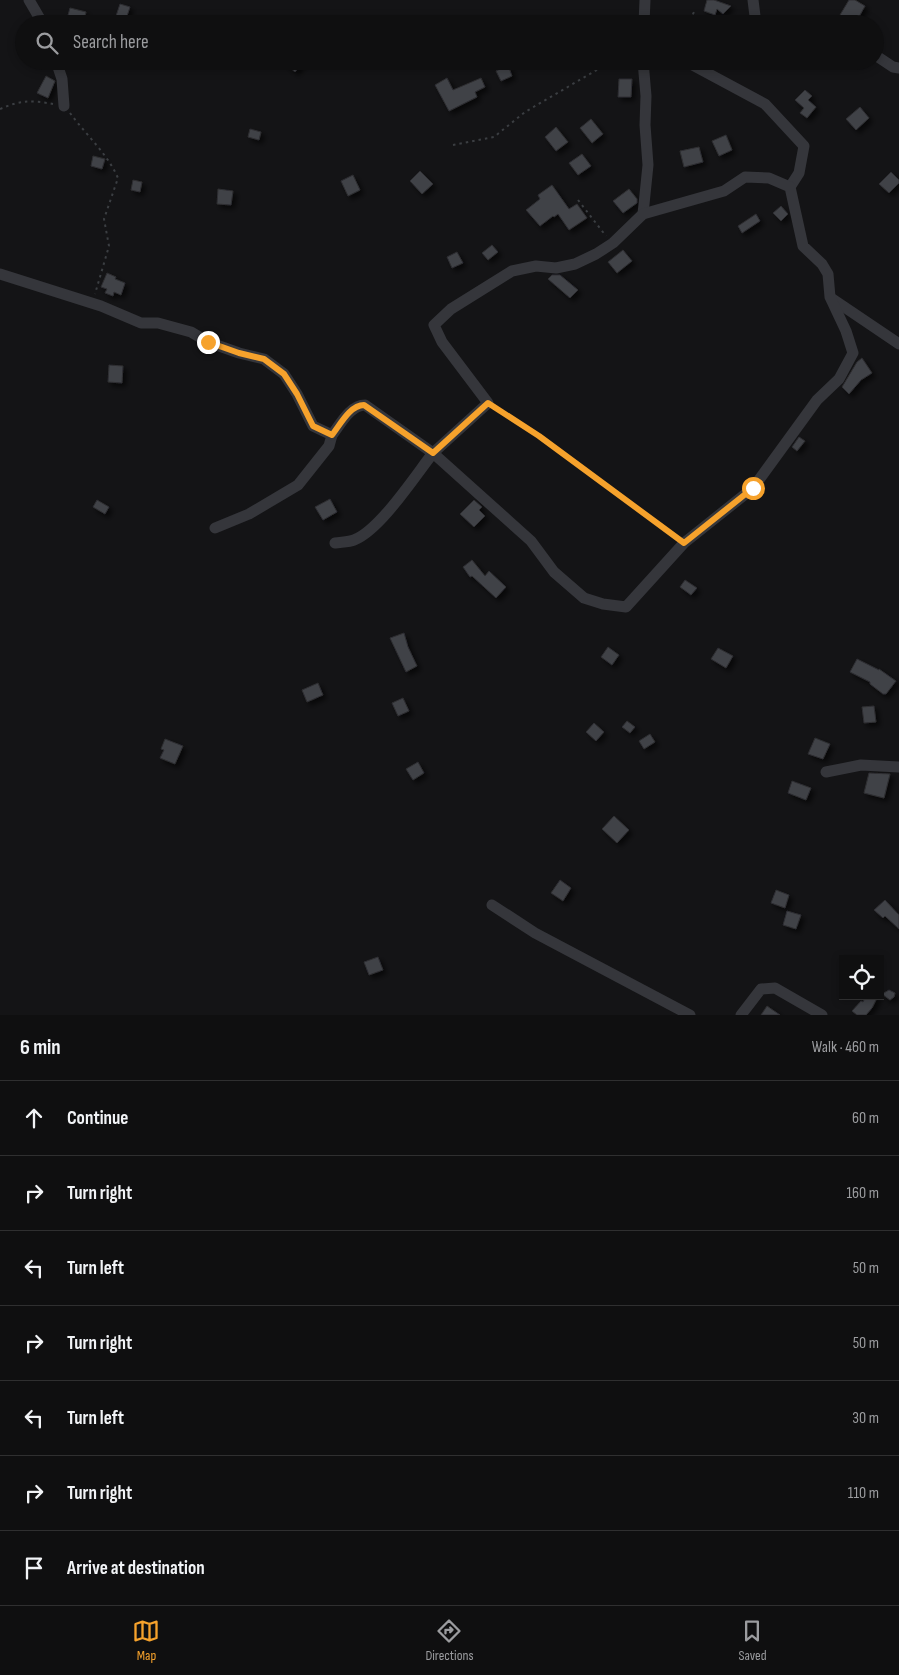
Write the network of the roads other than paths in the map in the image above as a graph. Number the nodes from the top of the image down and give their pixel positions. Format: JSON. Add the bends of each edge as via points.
{"nodes":[{"id":1,"x":29,"y":0,"type":"edge"},
{"id":2,"x":645,"y":0,"type":"edge"},
{"id":3,"x":753,"y":0,"type":"edge"},
{"id":4,"x":38,"y":15,"type":"edge"},
{"id":5,"x":644,"y":15,"type":"edge"},
{"id":6,"x":755,"y":15,"type":"edge"},
{"id":7,"x":884,"y":60,"type":"edge"},
{"id":8,"x":899,"y":68,"type":"edge"},
{"id":9,"x":59,"y":70,"type":"edge"},
{"id":10,"x":643,"y":70,"type":"edge"},
{"id":11,"x":702,"y":70,"type":"edge"},
{"id":12,"x":64,"y":106,"type":"road end"},
{"id":13,"x":790,"y":187,"type":"junction"},
{"id":14,"x":643,"y":214,"type":"junction"},
{"id":15,"x":0,"y":274,"type":"edge"},
{"id":16,"x":830,"y":297,"type":"junction"},
{"id":17,"x":899,"y":344,"type":"edge"},
{"id":18,"x":332,"y":435,"type":"junction"},
{"id":19,"x":433,"y":453,"type":"junction"},
{"id":20,"x":215,"y":528,"type":"dead end"},
{"id":21,"x":335,"y":543,"type":"dead end"},
{"id":22,"x":899,"y":767,"type":"edge"},
{"id":23,"x":826,"y":772,"type":"dead end"},
{"id":24,"x":492,"y":905,"type":"dead end"},
{"id":25,"x":690,"y":1015,"type":"edge"},
{"id":26,"x":742,"y":1015,"type":"edge"},
{"id":27,"x":822,"y":1015,"type":"edge"}],
"edges":[{"from":1,"to":4,"type":"street"},
{"from":2,"to":5,"type":"street"},
{"from":3,"to":6,"type":"street"},
{"from":7,"to":8,"type":"street"},
{"from":9,"to":12,"type":"street"},
{"from":10,"to":14,"type":"street","via":[[648,155]]},
{"from":11,"to":13,"type":"street","via":[[765,104],[804,146],[799,173]]},
{"from":13,"to":14,"type":"street","via":[[769,178],[745,177],[724,191]]},
{"from":13,"to":16,"type":"street","via":[[803,246],[828,274]]},
{"from":14,"to":19,"type":"street","via":[[613,243],[575,264],[512,271],[451,309],[434,325],[442,342],[488,403]]},
{"from":15,"to":18,"type":"street","via":[[141,322],[158,322],[190,332],[208,342],[264,359],[284,374],[313,426]]},
{"from":16,"to":17,"type":"street"},
{"from":16,"to":19,"type":"street","via":[[853,353],[839,379],[817,400],[753,488],[684,543],[626,607],[584,598],[554,572],[530,541]]},
{"from":18,"to":19,"type":"street","via":[[351,410],[364,405]]},
{"from":18,"to":20,"type":"street","via":[[329,446],[298,485],[248,514]]},
{"from":19,"to":21,"type":"street","via":[[367,534],[353,541]]},
{"from":22,"to":23,"type":"street","via":[[861,765]]},
{"from":24,"to":25,"type":"street","via":[[535,933]]},
{"from":26,"to":27,"type":"street","via":[[761,989],[774,988]]}]}
